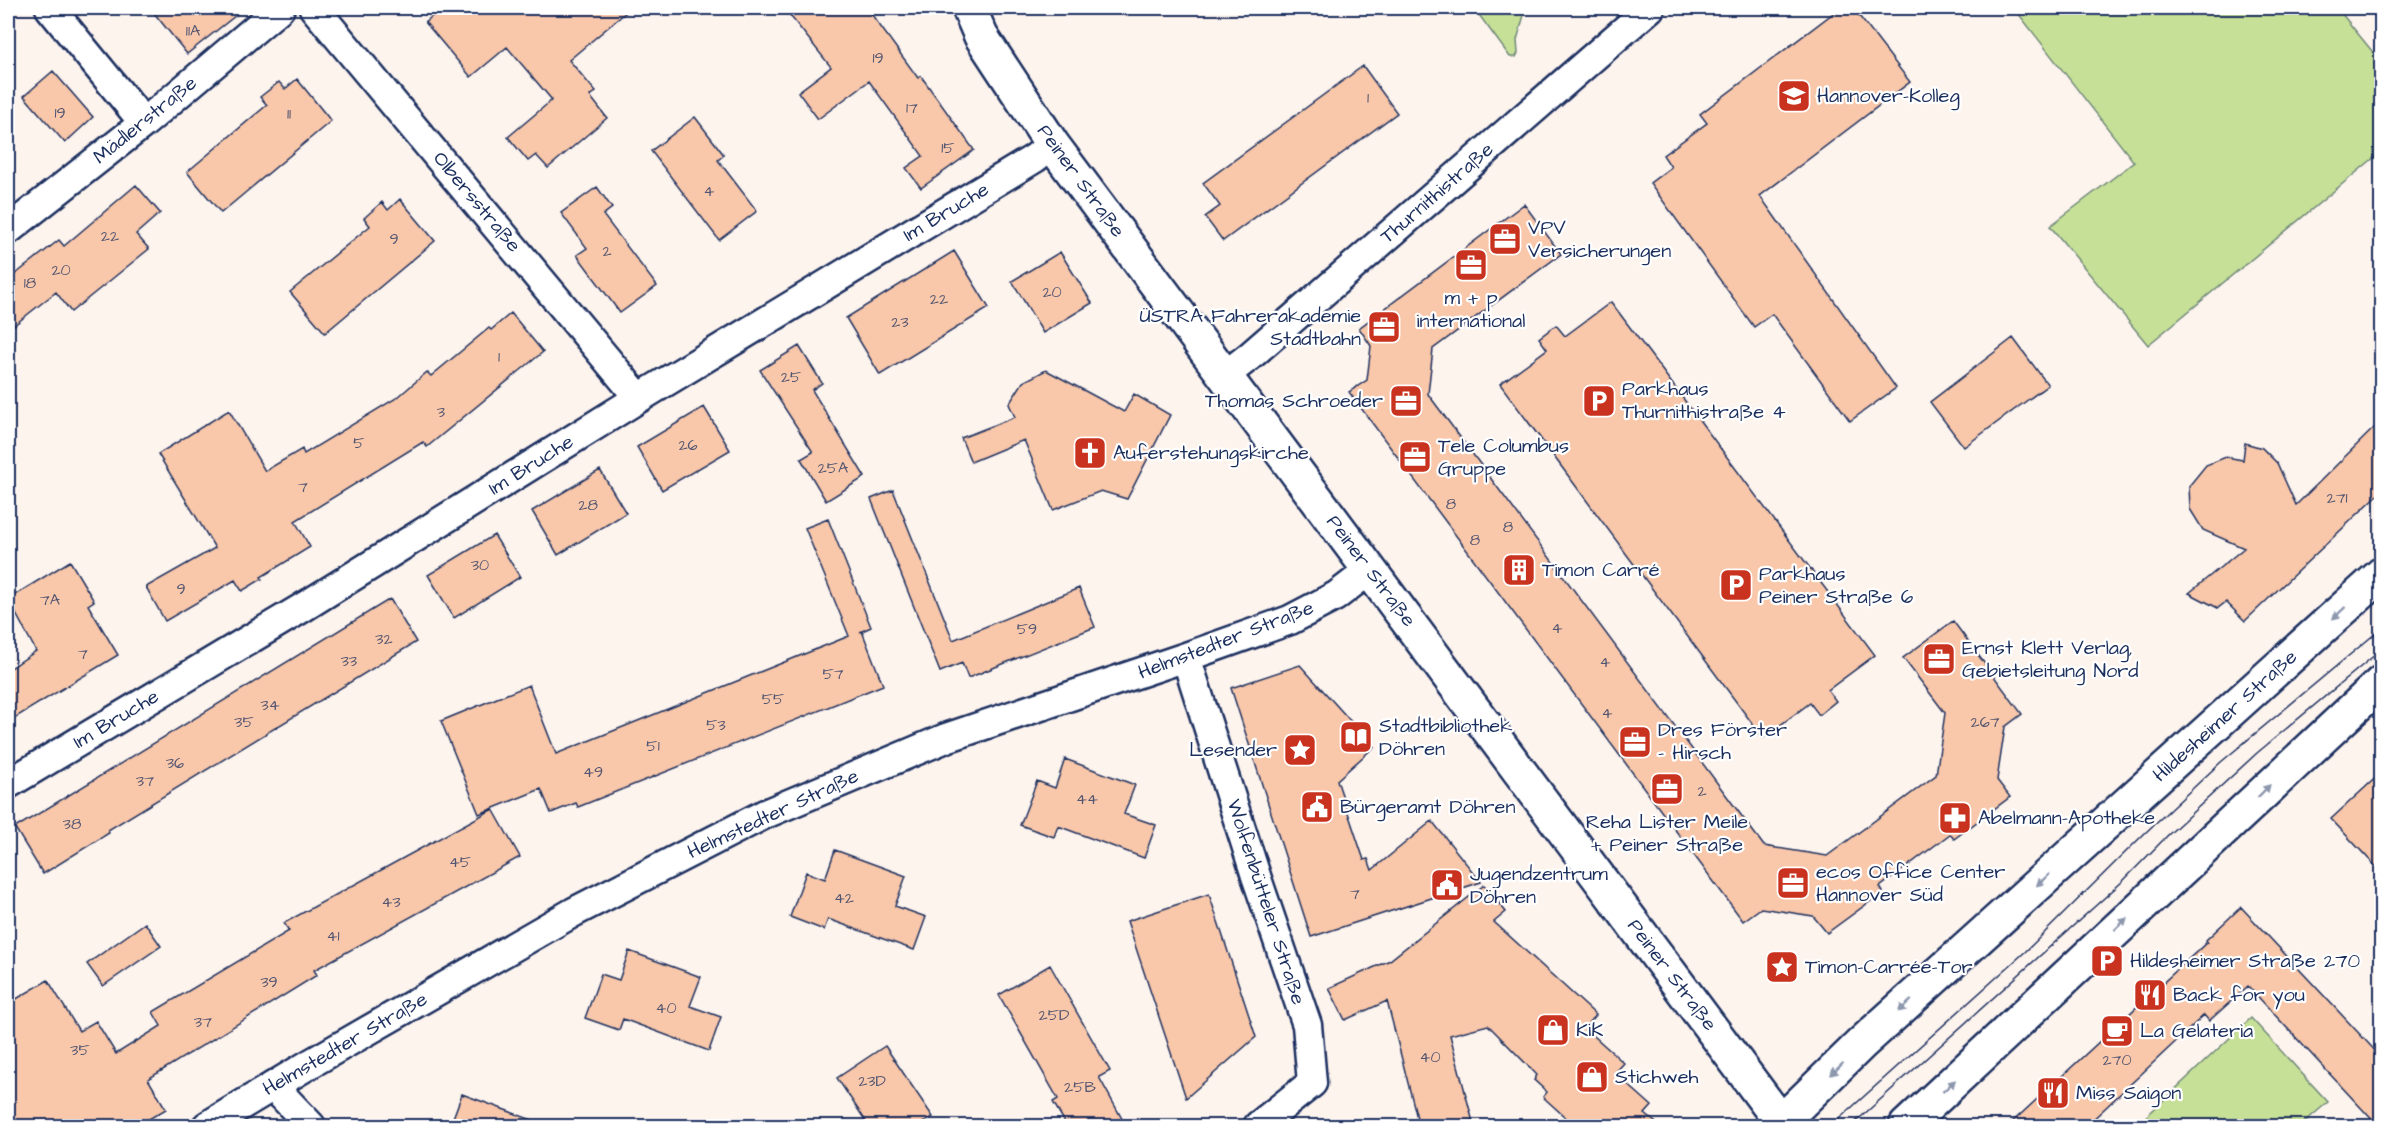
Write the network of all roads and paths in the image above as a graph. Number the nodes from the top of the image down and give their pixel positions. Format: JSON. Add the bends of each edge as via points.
{"nodes":[{"id":1,"x":50,"y":8,"type":"edge"},
{"id":2,"x":280,"y":8,"type":"edge"},
{"id":3,"x":314,"y":8,"type":"edge"},
{"id":4,"x":969,"y":8,"type":"edge"},
{"id":5,"x":1650,"y":8,"type":"edge"},
{"id":6,"x":144,"y":123,"type":"junction"},
{"id":7,"x":1052,"y":144,"type":"junction"},
{"id":8,"x":8,"y":230,"type":"edge"},
{"id":9,"x":1224,"y":376,"type":"junction"},
{"id":10,"x":639,"y":398,"type":"junction"},
{"id":11,"x":1370,"y":570,"type":"junction"},
{"id":12,"x":2382,"y":574,"type":"edge"},
{"id":13,"x":1186,"y":657,"type":"junction"},
{"id":14,"x":2382,"y":681,"type":"edge"},
{"id":15,"x":8,"y":784,"type":"edge"},
{"id":16,"x":273,"y":1086,"type":"junction"},
{"id":17,"x":1781,"y":1125,"type":"edge"},
{"id":18,"x":207,"y":1126,"type":"edge"},
{"id":19,"x":311,"y":1126,"type":"edge"},
{"id":20,"x":1258,"y":1126,"type":"edge"},
{"id":21,"x":1906,"y":1126,"type":"edge"}],
"edges":[{"from":1,"to":6,"type":"street"},
{"from":2,"to":6,"type":"street","name":"Mädlerstraße"},
{"from":3,"to":10,"type":"street","name":"Olbersstraße"},
{"from":4,"to":7,"type":"main road","name":"Peiner Straße","via":[[981,36]]},
{"from":5,"to":9,"type":"street","name":"Thurnithistraße"},
{"from":6,"to":8,"type":"street","name":"Mädlerstraße"},
{"from":7,"to":9,"type":"main road","name":"Peiner Straße"},
{"from":7,"to":10,"type":"street","name":"Im Bruche","via":[[1035,158]]},
{"from":9,"to":11,"type":"main road","name":"Peiner Straße"},
{"from":10,"to":15,"type":"street","name":"Im Bruche","via":[[302,608]]},
{"from":11,"to":13,"type":"street","name":"Helmstedter Straße","via":[[1336,596],[1290,620]]},
{"from":11,"to":17,"type":"main road","name":"Peiner Straße"},
{"from":12,"to":17,"type":"main road","name":"Hildesheimer Straße","one_way":true,"via":[[1862,1044]]},
{"from":13,"to":16,"type":"street","name":"Helmstedter Straße","via":[[946,738],[765,814],[574,912]]},
{"from":13,"to":20,"type":"street","name":"Wolfenbütteler Straße","via":[[1307,1025],[1312,1083]]},
{"from":21,"to":14,"type":"main road","one_way":true},
{"from":16,"to":18,"type":"street","name":"Helmstedter Straße"},
{"from":16,"to":19,"type":"street"}]}
